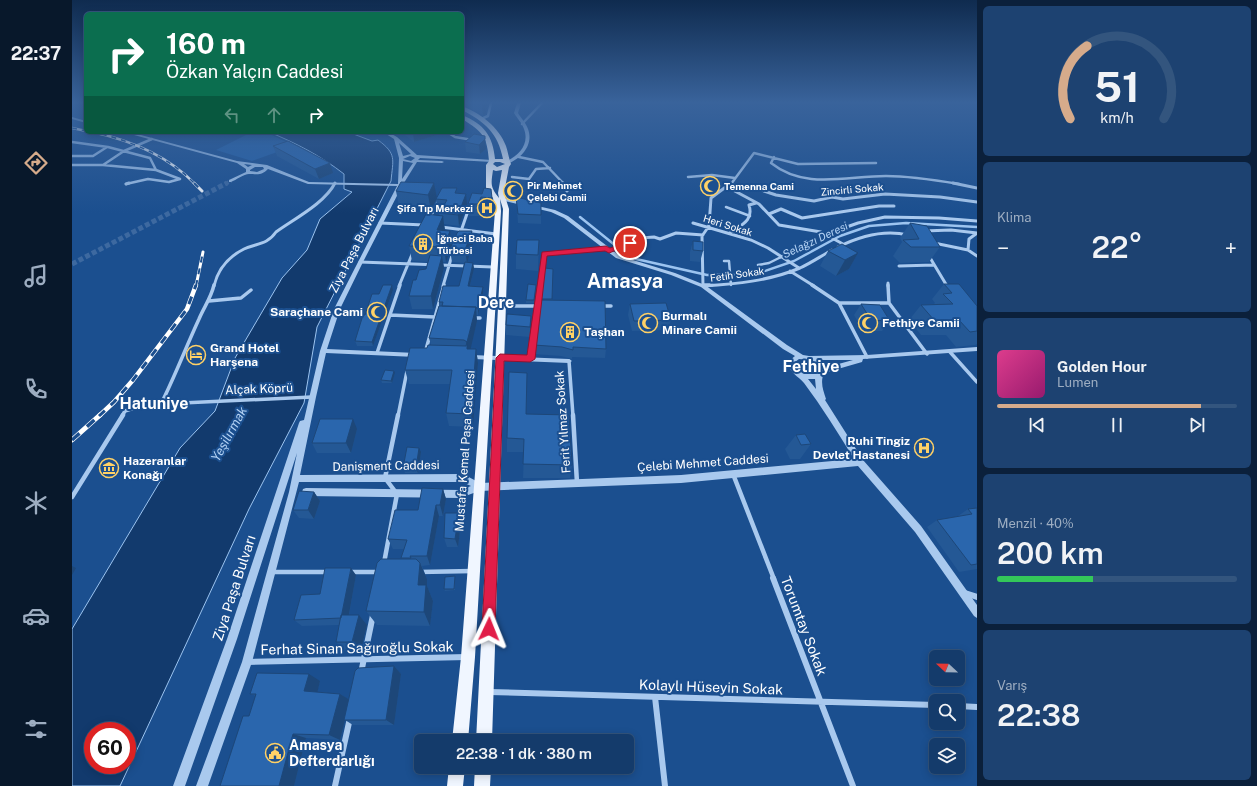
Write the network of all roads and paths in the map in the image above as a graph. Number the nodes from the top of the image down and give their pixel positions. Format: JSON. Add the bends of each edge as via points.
{"nodes":[{"id":1,"x":150,"y":140,"type":"edge"},
{"id":2,"x":155,"y":140,"type":"edge"},
{"id":3,"x":396,"y":140,"type":"edge"},
{"id":4,"x":398,"y":140,"type":"edge"},
{"id":5,"x":468,"y":140,"type":"edge"},
{"id":6,"x":489,"y":140,"type":"edge"},
{"id":7,"x":500,"y":140,"type":"edge"},
{"id":8,"x":526,"y":140,"type":"edge"},
{"id":9,"x":475,"y":141,"type":"edge"},
{"id":10,"x":72,"y":142,"type":"edge"},
{"id":11,"x":108,"y":147,"type":"junction"},
{"id":12,"x":124,"y":151,"type":"junction"},
{"id":13,"x":72,"y":156,"type":"edge"},
{"id":14,"x":519,"y":157,"type":"junction"},
{"id":15,"x":774,"y":157,"type":"junction"},
{"id":16,"x":416,"y":158,"type":"junction"},
{"id":17,"x":402,"y":159,"type":"junction"},
{"id":18,"x":237,"y":162,"type":"junction"},
{"id":19,"x":490,"y":164,"type":"junction"},
{"id":20,"x":876,"y":164,"type":"dead end"},
{"id":21,"x":72,"y":165,"type":"edge"},
{"id":22,"x":104,"y":165,"type":"junction"},
{"id":23,"x":260,"y":165,"type":"junction"},
{"id":24,"x":266,"y":167,"type":"junction"},
{"id":25,"x":550,"y":168,"type":"junction"},
{"id":26,"x":507,"y":169,"type":"junction"},
{"id":27,"x":156,"y":170,"type":"junction"},
{"id":28,"x":248,"y":171,"type":"junction"},
{"id":29,"x":261,"y":172,"type":"junction"},
{"id":30,"x":280,"y":174,"type":"junction"},
{"id":31,"x":688,"y":177,"type":"dead end"},
{"id":32,"x":735,"y":178,"type":"junction"},
{"id":33,"x":231,"y":181,"type":"tunnel mouth"},
{"id":34,"x":336,"y":183,"type":"junction"},
{"id":35,"x":126,"y":184,"type":"dead end"},
{"id":36,"x":730,"y":185,"type":"junction"},
{"id":37,"x":400,"y":186,"type":"junction"},
{"id":38,"x":977,"y":188,"type":"edge"},
{"id":39,"x":567,"y":191,"type":"dead end"},
{"id":40,"x":441,"y":196,"type":"edge"},
{"id":41,"x":495,"y":198,"type":"junction"},
{"id":42,"x":977,"y":202,"type":"edge"},
{"id":43,"x":471,"y":203,"type":"edge"},
{"id":44,"x":756,"y":203,"type":"junction"},
{"id":45,"x":894,"y":206,"type":"dead end"},
{"id":46,"x":726,"y":207,"type":"dead end"},
{"id":47,"x":769,"y":214,"type":"junction"},
{"id":48,"x":750,"y":216,"type":"junction"},
{"id":49,"x":977,"y":221,"type":"edge"},
{"id":50,"x":380,"y":223,"type":"junction"},
{"id":51,"x":693,"y":223,"type":"dead end"},
{"id":52,"x":425,"y":226,"type":"junction"},
{"id":53,"x":440,"y":227,"type":"edge"},
{"id":54,"x":707,"y":227,"type":"junction"},
{"id":55,"x":462,"y":229,"type":"junction"},
{"id":56,"x":919,"y":232,"type":"edge"},
{"id":57,"x":422,"y":233,"type":"edge"},
{"id":58,"x":730,"y":233,"type":"junction"},
{"id":59,"x":911,"y":233,"type":"edge"},
{"id":60,"x":977,"y":233,"type":"edge"},
{"id":61,"x":496,"y":234,"type":"junction"},
{"id":62,"x":904,"y":234,"type":"junction"},
{"id":63,"x":703,"y":235,"type":"junction"},
{"id":64,"x":829,"y":235,"type":"junction"},
{"id":65,"x":459,"y":237,"type":"edge"},
{"id":66,"x":914,"y":238,"type":"edge"},
{"id":67,"x":926,"y":241,"type":"edge"},
{"id":68,"x":842,"y":243,"type":"junction"},
{"id":69,"x":809,"y":244,"type":"dead end"},
{"id":70,"x":416,"y":246,"type":"edge"},
{"id":71,"x":610,"y":249,"type":"junction"},
{"id":72,"x":968,"y":250,"type":"junction"},
{"id":73,"x":454,"y":251,"type":"edge"},
{"id":74,"x":927,"y":252,"type":"edge"},
{"id":75,"x":977,"y":256,"type":"edge"},
{"id":76,"x":782,"y":258,"type":"junction"},
{"id":77,"x":724,"y":260,"type":"dead end"},
{"id":78,"x":360,"y":262,"type":"junction"},
{"id":79,"x":407,"y":264,"type":"junction"},
{"id":80,"x":758,"y":265,"type":"dead end"},
{"id":81,"x":934,"y":265,"type":"junction"},
{"id":82,"x":448,"y":266,"type":"junction"},
{"id":83,"x":899,"y":266,"type":"dead end"},
{"id":84,"x":494,"y":267,"type":"junction"},
{"id":85,"x":797,"y":267,"type":"junction"},
{"id":86,"x":790,"y":271,"type":"junction"},
{"id":87,"x":888,"y":283,"type":"dead end"},
{"id":88,"x":731,"y":285,"type":"junction"},
{"id":89,"x":702,"y":286,"type":"junction"},
{"id":90,"x":251,"y":290,"type":"dead end"},
{"id":91,"x":950,"y":291,"type":"edge"},
{"id":92,"x":209,"y":300,"type":"junction"},
{"id":93,"x":839,"y":303,"type":"junction"},
{"id":94,"x":889,"y":303,"type":"junction"},
{"id":95,"x":502,"y":306,"type":"junction"},
{"id":96,"x":537,"y":306,"type":"junction"},
{"id":97,"x":544,"y":306,"type":"edge"},
{"id":98,"x":596,"y":306,"type":"edge"},
{"id":99,"x":611,"y":306,"type":"dead end"},
{"id":100,"x":390,"y":315,"type":"junction"},
{"id":101,"x":434,"y":316,"type":"junction"},
{"id":102,"x":442,"y":317,"type":"edge"},
{"id":103,"x":465,"y":318,"type":"edge"},
{"id":104,"x":480,"y":318,"type":"dead end"},
{"id":105,"x":785,"y":347,"type":"junction"},
{"id":106,"x":977,"y":349,"type":"edge"},
{"id":107,"x":323,"y":351,"type":"junction"},
{"id":108,"x":950,"y":352,"type":"junction"},
{"id":109,"x":377,"y":353,"type":"junction"},
{"id":110,"x":411,"y":354,"type":"junction"},
{"id":111,"x":927,"y":354,"type":"junction"},
{"id":112,"x":424,"y":355,"type":"junction"},
{"id":113,"x":432,"y":356,"type":"edge"},
{"id":114,"x":473,"y":357,"type":"edge"},
{"id":115,"x":805,"y":357,"type":"junction"},
{"id":116,"x":487,"y":358,"type":"junction"},
{"id":117,"x":500,"y":358,"type":"junction"},
{"id":118,"x":867,"y":358,"type":"junction"},
{"id":119,"x":530,"y":359,"type":"junction"},
{"id":120,"x":569,"y":361,"type":"joint"},
{"id":121,"x":792,"y":361,"type":"junction"},
{"id":122,"x":800,"y":374,"type":"junction"},
{"id":123,"x":819,"y":374,"type":"junction"},
{"id":124,"x":977,"y":382,"type":"edge"},
{"id":125,"x":312,"y":397,"type":"junction"},
{"id":126,"x":161,"y":404,"type":"junction"},
{"id":127,"x":823,"y":404,"type":"junction"},
{"id":128,"x":860,"y":462,"type":"junction"},
{"id":129,"x":733,"y":474,"type":"junction"},
{"id":130,"x":385,"y":478,"type":"junction"},
{"id":131,"x":296,"y":479,"type":"junction"},
{"id":132,"x":577,"y":482,"type":"junction"},
{"id":133,"x":495,"y":486,"type":"junction"},
{"id":134,"x":479,"y":487,"type":"junction"},
{"id":135,"x":293,"y":492,"type":"junction"},
{"id":136,"x":397,"y":494,"type":"junction"},
{"id":137,"x":72,"y":497,"type":"edge"},
{"id":138,"x":473,"y":571,"type":"junction"},
{"id":139,"x":271,"y":572,"type":"junction"},
{"id":140,"x":336,"y":572,"type":"edge"},
{"id":141,"x":343,"y":572,"type":"edge"},
{"id":142,"x":383,"y":572,"type":"junction"},
{"id":143,"x":413,"y":572,"type":"edge"},
{"id":144,"x":381,"y":580,"type":"edge"},
{"id":145,"x":962,"y":592,"type":"junction"},
{"id":146,"x":977,"y":596,"type":"edge"},
{"id":147,"x":375,"y":609,"type":"edge"},
{"id":148,"x":977,"y":613,"type":"edge"},
{"id":149,"x":468,"y":657,"type":"junction"},
{"id":150,"x":364,"y":660,"type":"junction"},
{"id":151,"x":247,"y":662,"type":"junction"},
{"id":152,"x":359,"y":682,"type":"edge"},
{"id":153,"x":486,"y":692,"type":"junction"},
{"id":154,"x":655,"y":697,"type":"junction"},
{"id":155,"x":820,"y":702,"type":"junction"},
{"id":156,"x":929,"y":705,"type":"edge"},
{"id":157,"x":965,"y":706,"type":"edge"},
{"id":158,"x":977,"y":707,"type":"edge"},
{"id":159,"x":352,"y":712,"type":"edge"},
{"id":160,"x":461,"y":734,"type":"edge"},
{"id":161,"x":484,"y":734,"type":"edge"},
{"id":162,"x":456,"y":774,"type":"edge"},
{"id":163,"x":483,"y":774,"type":"edge"},
{"id":164,"x":179,"y":786,"type":"edge"},
{"id":165,"x":202,"y":786,"type":"edge"},
{"id":166,"x":335,"y":786,"type":"edge"},
{"id":167,"x":455,"y":786,"type":"edge"},
{"id":168,"x":482,"y":786,"type":"edge"},
{"id":169,"x":666,"y":786,"type":"edge"},
{"id":170,"x":852,"y":786,"type":"edge"}],
"edges":[{"from":1,"to":12,"type":"street"},
{"from":2,"to":18,"type":"street"},
{"from":3,"to":17,"type":"street","name":"Ziya Paşa Bulvarı"},
{"from":4,"to":16,"type":"street"},
{"from":5,"to":9,"type":"street"},
{"from":6,"to":19,"type":"main road","name":"Mustafa Kemal Paşa Caddesi"},
{"from":7,"to":26,"type":"main road"},
{"from":8,"to":14,"type":"street"},
{"from":10,"to":11,"type":"street"},
{"from":11,"to":12,"type":"street"},
{"from":11,"to":13,"type":"street","via":[[93,156]]},
{"from":12,"to":22,"type":"street"},
{"from":12,"to":27,"type":"street","via":[[150,158]]},
{"from":14,"to":25,"type":"street","via":[[543,162]]},
{"from":14,"to":26,"type":"street"},
{"from":15,"to":20,"type":"street","via":[[798,164]]},
{"from":15,"to":32,"type":"street","via":[[754,153]]},
{"from":15,"to":38,"type":"street","name":"Zincirli Sokak","via":[[771,163],[780,170],[811,179],[880,176],[924,179]]},
{"from":16,"to":17,"type":"street","via":[[409,162]]},
{"from":16,"to":17,"type":"street","via":[[408,155]]},
{"from":16,"to":19,"type":"street"},
{"from":16,"to":37,"type":"street"},
{"from":17,"to":37,"type":"street","name":"Ziya Paşa Bulvarı"},
{"from":18,"to":23,"type":"street"},
{"from":18,"to":28,"type":"street"},
{"from":19,"to":26,"type":"main road","via":[[496,169]]},
{"from":19,"to":41,"type":"main road","name":"Mustafa Kemal Paşa Caddesi","via":[[489,190]]},
{"from":21,"to":22,"type":"street"},
{"from":22,"to":27,"type":"street"},
{"from":23,"to":24,"type":"street"},
{"from":23,"to":28,"type":"street"},
{"from":24,"to":29,"type":"street"},
{"from":24,"to":30,"type":"street"},
{"from":25,"to":26,"type":"street","via":[[536,169],[529,179]]},
{"from":25,"to":39,"type":"street"},
{"from":26,"to":41,"type":"main road","name":"Mustafa Kemal Paşa Caddesi","via":[[501,193]]},
{"from":27,"to":35,"type":"street","via":[[180,179],[172,182],[146,179]]},
{"from":28,"to":29,"type":"street"},
{"from":28,"to":33,"type":"street"},
{"from":29,"to":30,"type":"street"},
{"from":30,"to":34,"type":"street","via":[[308,183]]},
{"from":31,"to":32,"type":"street","via":[[717,174]]},
{"from":32,"to":36,"type":"street"},
{"from":34,"to":37,"type":"street"},
{"from":34,"to":92,"type":"street","via":[[321,200],[276,232],[271,239],[244,249],[224,263]]},
{"from":36,"to":42,"type":"street","name":"Zincirli Sokak","via":[[749,186],[776,195],[814,201],[832,197],[843,199],[885,194]]},
{"from":36,"to":44,"type":"street","via":[[731,189]]},
{"from":36,"to":54,"type":"street","via":[[712,196]]},
{"from":37,"to":50,"type":"street","name":"Ziya Paşa Bulvarı"},
{"from":40,"to":52,"type":"street"},
{"from":41,"to":61,"type":"main road","name":"Mustafa Kemal Paşa Caddesi","via":[[498,211]]},
{"from":41,"to":71,"type":"street","via":[[553,211],[566,217]]},
{"from":41,"to":95,"type":"main road","name":"Mustafa Kemal Paşa Caddesi","via":[[506,209]]},
{"from":43,"to":55,"type":"street"},
{"from":44,"to":47,"type":"street"},
{"from":44,"to":48,"type":"street","via":[[749,205]]},
{"from":45,"to":47,"type":"street","via":[[802,218],[781,209]]},
{"from":46,"to":48,"type":"street"},
{"from":47,"to":64,"type":"street","via":[[779,225]]},
{"from":48,"to":58,"type":"street","via":[[748,221]]},
{"from":49,"to":64,"type":"street","via":[[885,217],[858,223]]},
{"from":50,"to":52,"type":"street"},
{"from":50,"to":78,"type":"street","name":"Ziya Paşa Bulvarı"},
{"from":51,"to":54,"type":"street","name":"Heri Sokak"},
{"from":52,"to":57,"type":"street"},
{"from":53,"to":55,"type":"street"},
{"from":54,"to":58,"type":"street","name":"Heri Sokak"},
{"from":54,"to":63,"type":"street"},
{"from":55,"to":61,"type":"street"},
{"from":55,"to":65,"type":"street"},
{"from":56,"to":60,"type":"street","via":[[940,229]]},
{"from":58,"to":76,"type":"street","name":"Heri Sokak","via":[[751,240]]},
{"from":59,"to":62,"type":"street"},
{"from":60,"to":72,"type":"street","via":[[969,239]]},
{"from":61,"to":84,"type":"main road","name":"Mustafa Kemal Paşa Caddesi"},
{"from":62,"to":66,"type":"street","name":"Fetih Sokak"},
{"from":62,"to":68,"type":"street","name":"Fetih Sokak","via":[[879,233],[860,236]]},
{"from":63,"to":71,"type":"street","via":[[676,233],[660,239],[646,236]]},
{"from":63,"to":89,"type":"street"},
{"from":64,"to":68,"type":"street"},
{"from":67,"to":72,"type":"street"},
{"from":68,"to":85,"type":"street","name":"Fetih Sokak"},
{"from":69,"to":76,"type":"street"},
{"from":70,"to":79,"type":"street"},
{"from":71,"to":89,"type":"street","via":[[618,257],[674,274]]},
{"from":71,"to":96,"type":"street","via":[[544,254]]},
{"from":72,"to":75,"type":"street"},
{"from":73,"to":82,"type":"street"},
{"from":74,"to":81,"type":"street"},
{"from":76,"to":80,"type":"street"},
{"from":76,"to":85,"type":"street","name":"Heri Sokak"},
{"from":77,"to":88,"type":"street","via":[[729,261]]},
{"from":78,"to":79,"type":"street"},
{"from":78,"to":107,"type":"street","name":"Ziya Paşa Bulvarı","via":[[337,309]]},
{"from":79,"to":82,"type":"street"},
{"from":79,"to":100,"type":"street"},
{"from":81,"to":83,"type":"street"},
{"from":81,"to":91,"type":"street"},
{"from":82,"to":84,"type":"street"},
{"from":82,"to":101,"type":"street"},
{"from":84,"to":116,"type":"main road","name":"Mustafa Kemal Paşa Caddesi"},
{"from":85,"to":86,"type":"street","name":"Fetih Sokak"},
{"from":86,"to":88,"type":"street","name":"Fetih Sokak"},
{"from":86,"to":93,"type":"street"},
{"from":87,"to":94,"type":"street"},
{"from":88,"to":89,"type":"street","name":"Fetih Sokak"},
{"from":89,"to":105,"type":"street"},
{"from":90,"to":92,"type":"street","via":[[241,298]]},
{"from":92,"to":126,"type":"street","via":[[198,318]]},
{"from":93,"to":94,"type":"street"},
{"from":93,"to":118,"type":"street"},
{"from":94,"to":111,"type":"street"},
{"from":95,"to":96,"type":"street"},
{"from":95,"to":117,"type":"main road","name":"Mustafa Kemal Paşa Caddesi"},
{"from":96,"to":97,"type":"street"},
{"from":96,"to":119,"type":"street"},
{"from":98,"to":99,"type":"street"},
{"from":100,"to":101,"type":"street"},
{"from":100,"to":109,"type":"street"},
{"from":101,"to":102,"type":"street"},
{"from":101,"to":112,"type":"street"},
{"from":103,"to":104,"type":"street"},
{"from":105,"to":115,"type":"street"},
{"from":105,"to":121,"type":"street"},
{"from":106,"to":108,"type":"street"},
{"from":107,"to":109,"type":"street"},
{"from":107,"to":125,"type":"street","name":"Ziya Paşa Bulvarı"},
{"from":108,"to":111,"type":"street"},
{"from":108,"to":124,"type":"street"},
{"from":109,"to":110,"type":"street"},
{"from":110,"to":112,"type":"street"},
{"from":110,"to":130,"type":"street"},
{"from":111,"to":118,"type":"street"},
{"from":112,"to":113,"type":"street"},
{"from":114,"to":116,"type":"street"},
{"from":115,"to":118,"type":"street"},
{"from":115,"to":121,"type":"street","via":[[798,357]]},
{"from":115,"to":123,"type":"street","via":[[819,365]]},
{"from":116,"to":117,"type":"street"},
{"from":116,"to":134,"type":"main road","name":"Mustafa Kemal Paşa Caddesi"},
{"from":117,"to":119,"type":"street"},
{"from":117,"to":133,"type":"main road","name":"Mustafa Kemal Paşa Caddesi"},
{"from":118,"to":123,"type":"street"},
{"from":119,"to":120,"type":"street"},
{"from":120,"to":132,"type":"street","name":"Ferit Yılmaz Sokak"},
{"from":121,"to":122,"type":"street","via":[[792,367]]},
{"from":122,"to":123,"type":"street","via":[[808,377]]},
{"from":122,"to":127,"type":"street"},
{"from":123,"to":127,"type":"street","via":[[818,384]]},
{"from":125,"to":126,"type":"street","name":"Alçak Köprü"},
{"from":125,"to":131,"type":"street","name":"Ziya Paşa Bulvarı"},
{"from":125,"to":164,"type":"street","name":"Ziya Paşa Bulvarı","via":[[232,639]]},
{"from":126,"to":137,"type":"street","name":"Alçak Köprü","via":[[125,411]]},
{"from":127,"to":128,"type":"street"},
{"from":128,"to":129,"type":"street","name":"Çelebi Mehmet Caddesi"},
{"from":128,"to":145,"type":"street","via":[[918,529]]},
{"from":129,"to":132,"type":"street","name":"Çelebi Mehmet Caddesi","via":[[681,479]]},
{"from":129,"to":155,"type":"street","name":"Torumtay Sokak"},
{"from":130,"to":131,"type":"street","name":"Danişment Caddesi"},
{"from":130,"to":134,"type":"street","name":"Danişment Caddesi","via":[[462,478]]},
{"from":130,"to":136,"type":"street"},
{"from":131,"to":135,"type":"street","name":"Ziya Paşa Bulvarı"},
{"from":132,"to":133,"type":"street","name":"Çelebi Mehmet Caddesi"},
{"from":133,"to":134,"type":"street","name":"Çelebi Mehmet Caddesi"},
{"from":133,"to":153,"type":"main road","name":"Mustafa Kemal Paşa Caddesi"},
{"from":134,"to":136,"type":"street","via":[[460,494]]},
{"from":134,"to":138,"type":"main road","name":"Mustafa Kemal Paşa Caddesi"},
{"from":135,"to":136,"type":"street"},
{"from":135,"to":139,"type":"street","name":"Ziya Paşa Bulvarı"},
{"from":136,"to":142,"type":"street"},
{"from":138,"to":143,"type":"street"},
{"from":138,"to":149,"type":"main road","name":"Mustafa Kemal Paşa Caddesi"},
{"from":139,"to":140,"type":"street"},
{"from":139,"to":151,"type":"street","name":"Ziya Paşa Bulvarı"},
{"from":141,"to":142,"type":"street"},
{"from":142,"to":144,"type":"street"},
{"from":145,"to":146,"type":"street"},
{"from":145,"to":148,"type":"street"},
{"from":147,"to":150,"type":"street"},
{"from":149,"to":150,"type":"street","name":"Ferhat Sinan Sağıroğlu Sokak"},
{"from":149,"to":160,"type":"main road","name":"Mustafa Kemal Paşa Caddesi"},
{"from":150,"to":151,"type":"street","name":"Ferhat Sinan Sağıroğlu Sokak"},
{"from":150,"to":152,"type":"street"},
{"from":151,"to":165,"type":"street","name":"Ziya Paşa Bulvarı"},
{"from":153,"to":154,"type":"street","name":"Kolaylı Hüseyin Sokak"},
{"from":153,"to":161,"type":"main road","name":"Mustafa Kemal Paşa Caddesi"},
{"from":154,"to":155,"type":"street","name":"Kolaylı Hüseyin Sokak"},
{"from":154,"to":169,"type":"street"},
{"from":155,"to":156,"type":"street","name":"Kolaylı Hüseyin Sokak"},
{"from":155,"to":170,"type":"street","name":"Torumtay Sokak"},
{"from":157,"to":158,"type":"street"},
{"from":159,"to":166,"type":"street"},
{"from":162,"to":167,"type":"main road"},
{"from":163,"to":168,"type":"main road"}]}
